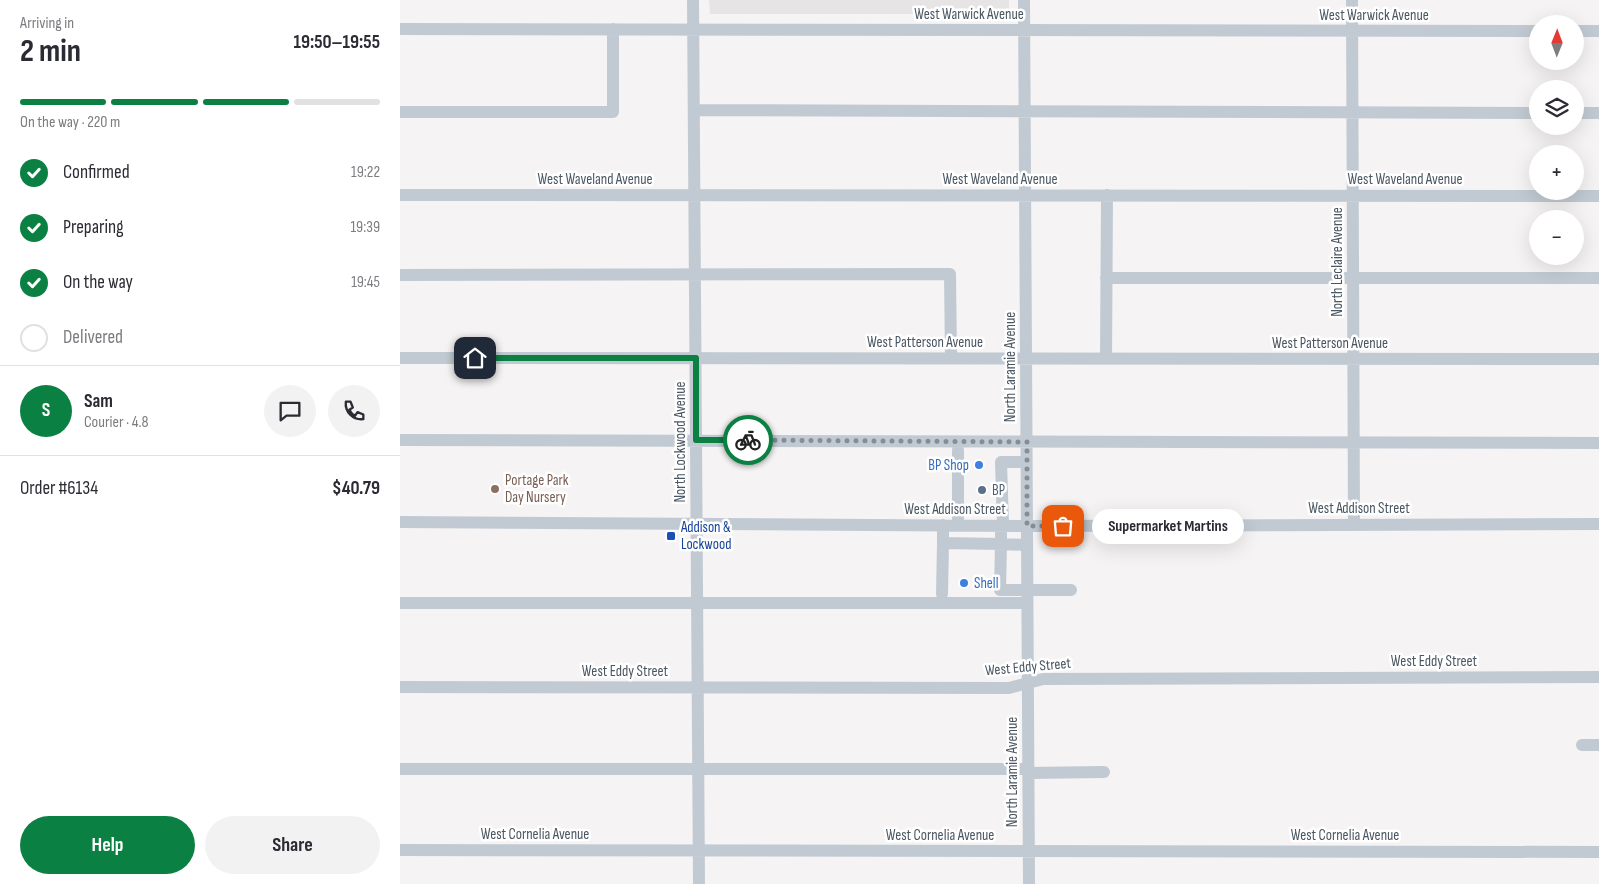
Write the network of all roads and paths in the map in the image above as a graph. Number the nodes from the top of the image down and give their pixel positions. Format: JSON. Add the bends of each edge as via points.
{"nodes":[{"id":1,"x":693,"y":0,"type":"edge"},
{"id":2,"x":1024,"y":0,"type":"edge"},
{"id":3,"x":1352,"y":0,"type":"edge"},
{"id":4,"x":400,"y":29,"type":"edge"},
{"id":5,"x":613,"y":30,"type":"junction"},
{"id":6,"x":693,"y":30,"type":"junction"},
{"id":7,"x":1024,"y":30,"type":"junction"},
{"id":8,"x":1352,"y":31,"type":"junction"},
{"id":9,"x":1529,"y":31,"type":"edge"},
{"id":10,"x":1584,"y":31,"type":"edge"},
{"id":11,"x":1599,"y":31,"type":"edge"},
{"id":12,"x":694,"y":110,"type":"junction"},
{"id":13,"x":1024,"y":111,"type":"junction"},
{"id":14,"x":400,"y":112,"type":"edge"},
{"id":15,"x":1352,"y":112,"type":"junction"},
{"id":16,"x":1529,"y":112,"type":"edge"},
{"id":17,"x":1584,"y":113,"type":"edge"},
{"id":18,"x":1599,"y":113,"type":"edge"},
{"id":19,"x":400,"y":194,"type":"edge"},
{"id":20,"x":695,"y":195,"type":"junction"},
{"id":21,"x":1025,"y":195,"type":"junction"},
{"id":22,"x":1106,"y":195,"type":"junction"},
{"id":23,"x":1353,"y":196,"type":"junction"},
{"id":24,"x":1599,"y":196,"type":"edge"},
{"id":25,"x":400,"y":275,"type":"edge"},
{"id":26,"x":695,"y":276,"type":"junction"},
{"id":27,"x":1106,"y":278,"type":"junction"},
{"id":28,"x":1353,"y":278,"type":"junction"},
{"id":29,"x":1599,"y":278,"type":"edge"},
{"id":30,"x":400,"y":358,"type":"edge"},
{"id":31,"x":696,"y":358,"type":"junction"},
{"id":32,"x":951,"y":358,"type":"junction"},
{"id":33,"x":1026,"y":358,"type":"junction"},
{"id":34,"x":1106,"y":358,"type":"junction"},
{"id":35,"x":1353,"y":359,"type":"junction"},
{"id":36,"x":1599,"y":359,"type":"edge"},
{"id":37,"x":400,"y":440,"type":"edge"},
{"id":38,"x":696,"y":440,"type":"junction"},
{"id":39,"x":1027,"y":442,"type":"junction"},
{"id":40,"x":1353,"y":442,"type":"junction"},
{"id":41,"x":1599,"y":443,"type":"edge"},
{"id":42,"x":958,"y":450,"type":"dead end"},
{"id":43,"x":1026,"y":462,"type":"junction"},
{"id":44,"x":400,"y":522,"type":"edge"},
{"id":45,"x":697,"y":524,"type":"junction"},
{"id":46,"x":1599,"y":524,"type":"edge"},
{"id":47,"x":943,"y":525,"type":"junction"},
{"id":48,"x":958,"y":525,"type":"junction"},
{"id":49,"x":1002,"y":525,"type":"junction"},
{"id":50,"x":1354,"y":525,"type":"junction"},
{"id":51,"x":1027,"y":526,"type":"junction"},
{"id":52,"x":943,"y":543,"type":"junction"},
{"id":53,"x":1001,"y":544,"type":"junction"},
{"id":54,"x":1027,"y":545,"type":"junction"},
{"id":55,"x":1071,"y":590,"type":"dead end"},
{"id":56,"x":942,"y":594,"type":"dead end"},
{"id":57,"x":1027,"y":597,"type":"junction"},
{"id":58,"x":400,"y":603,"type":"edge"},
{"id":59,"x":697,"y":603,"type":"junction"},
{"id":60,"x":1599,"y":677,"type":"edge"},
{"id":61,"x":1028,"y":683,"type":"junction"},
{"id":62,"x":400,"y":687,"type":"edge"},
{"id":63,"x":698,"y":687,"type":"junction"},
{"id":64,"x":1582,"y":745,"type":"dead end"},
{"id":65,"x":1599,"y":745,"type":"edge"},
{"id":66,"x":400,"y":769,"type":"edge"},
{"id":67,"x":698,"y":769,"type":"junction"},
{"id":68,"x":1028,"y":771,"type":"junction"},
{"id":69,"x":1104,"y":772,"type":"dead end"},
{"id":70,"x":400,"y":850,"type":"edge"},
{"id":71,"x":699,"y":851,"type":"junction"},
{"id":72,"x":1029,"y":851,"type":"junction"},
{"id":73,"x":1599,"y":852,"type":"edge"},
{"id":74,"x":699,"y":884,"type":"edge"},
{"id":75,"x":1029,"y":884,"type":"edge"}],
"edges":[{"from":1,"to":6,"type":"street","name":"North Lockwood Avenue"},
{"from":2,"to":7,"type":"street","name":"North Laramie Avenue"},
{"from":3,"to":8,"type":"street","name":"North Leclaire Avenue"},
{"from":4,"to":5,"type":"street","name":"West Warwick Avenue"},
{"from":5,"to":6,"type":"street","name":"West Warwick Avenue"},
{"from":5,"to":14,"type":"street","via":[[613,112]]},
{"from":6,"to":7,"type":"street","name":"West Warwick Avenue"},
{"from":6,"to":12,"type":"street","name":"North Lockwood Avenue"},
{"from":7,"to":8,"type":"street","name":"West Warwick Avenue"},
{"from":7,"to":13,"type":"street","name":"North Laramie Avenue"},
{"from":8,"to":9,"type":"street","name":"West Warwick Avenue"},
{"from":8,"to":15,"type":"street","name":"North Leclaire Avenue"},
{"from":10,"to":11,"type":"street"},
{"from":12,"to":13,"type":"street"},
{"from":12,"to":20,"type":"street","name":"North Lockwood Avenue"},
{"from":13,"to":15,"type":"street"},
{"from":13,"to":21,"type":"street","name":"North Laramie Avenue"},
{"from":15,"to":16,"type":"street"},
{"from":15,"to":23,"type":"street","name":"North Leclaire Avenue"},
{"from":17,"to":18,"type":"street"},
{"from":19,"to":20,"type":"street","name":"West Waveland Avenue"},
{"from":20,"to":21,"type":"street","name":"West Waveland Avenue"},
{"from":20,"to":26,"type":"street","name":"North Lockwood Avenue"},
{"from":21,"to":22,"type":"street","name":"West Waveland Avenue"},
{"from":21,"to":33,"type":"street","name":"North Laramie Avenue"},
{"from":22,"to":23,"type":"street","name":"West Waveland Avenue"},
{"from":22,"to":27,"type":"street"},
{"from":23,"to":24,"type":"street","name":"West Waveland Avenue"},
{"from":23,"to":28,"type":"street","name":"North Leclaire Avenue"},
{"from":25,"to":26,"type":"street"},
{"from":26,"to":31,"type":"street","name":"North Lockwood Avenue"},
{"from":26,"to":32,"type":"street","via":[[950,274]]},
{"from":27,"to":28,"type":"street"},
{"from":27,"to":34,"type":"street"},
{"from":28,"to":29,"type":"street"},
{"from":28,"to":35,"type":"street","name":"North Leclaire Avenue"},
{"from":30,"to":31,"type":"street","name":"West Patterson Avenue"},
{"from":31,"to":32,"type":"street","name":"West Patterson Avenue"},
{"from":31,"to":38,"type":"street","name":"North Lockwood Avenue"},
{"from":32,"to":33,"type":"street","name":"West Patterson Avenue"},
{"from":33,"to":34,"type":"street","name":"West Patterson Avenue"},
{"from":33,"to":39,"type":"street","name":"North Laramie Avenue"},
{"from":34,"to":35,"type":"street","name":"West Patterson Avenue"},
{"from":35,"to":36,"type":"street","name":"West Patterson Avenue"},
{"from":35,"to":40,"type":"street","name":"North Leclaire Avenue"},
{"from":37,"to":38,"type":"street"},
{"from":38,"to":39,"type":"street"},
{"from":38,"to":45,"type":"street","name":"North Lockwood Avenue"},
{"from":39,"to":40,"type":"street"},
{"from":39,"to":43,"type":"street","name":"North Laramie Avenue"},
{"from":40,"to":41,"type":"street"},
{"from":40,"to":50,"type":"street","name":"North Leclaire Avenue"},
{"from":42,"to":48,"type":"street"},
{"from":43,"to":49,"type":"street","via":[[1001,462]]},
{"from":43,"to":51,"type":"street","name":"North Laramie Avenue"},
{"from":44,"to":45,"type":"street","name":"West Addison Street"},
{"from":45,"to":47,"type":"street","name":"West Addison Street"},
{"from":45,"to":59,"type":"street","name":"North Lockwood Avenue"},
{"from":46,"to":50,"type":"street","name":"West Addison Street"},
{"from":47,"to":48,"type":"street","name":"West Addison Street"},
{"from":47,"to":52,"type":"street"},
{"from":48,"to":49,"type":"street","name":"West Addison Street"},
{"from":49,"to":51,"type":"street","name":"West Addison Street"},
{"from":49,"to":53,"type":"street"},
{"from":50,"to":51,"type":"street","name":"West Addison Street"},
{"from":51,"to":54,"type":"street","name":"North Laramie Avenue"},
{"from":52,"to":53,"type":"street"},
{"from":52,"to":56,"type":"street"},
{"from":53,"to":54,"type":"street"},
{"from":53,"to":57,"type":"street","via":[[1000,590]]},
{"from":54,"to":57,"type":"street","name":"North Laramie Avenue"},
{"from":55,"to":57,"type":"street"},
{"from":57,"to":59,"type":"street"},
{"from":57,"to":61,"type":"street","name":"North Laramie Avenue"},
{"from":58,"to":59,"type":"street"},
{"from":59,"to":63,"type":"street","name":"North Lockwood Avenue"},
{"from":60,"to":61,"type":"street","name":"West Eddy Street","via":[[1044,679]]},
{"from":61,"to":63,"type":"street","name":"West Eddy Street","via":[[1009,688]]},
{"from":61,"to":68,"type":"street","name":"North Laramie Avenue"},
{"from":62,"to":63,"type":"street","name":"West Eddy Street"},
{"from":63,"to":67,"type":"street","name":"North Lockwood Avenue"},
{"from":64,"to":65,"type":"street"},
{"from":66,"to":67,"type":"street"},
{"from":67,"to":68,"type":"street"},
{"from":67,"to":71,"type":"street","name":"North Lockwood Avenue"},
{"from":68,"to":69,"type":"street"},
{"from":68,"to":72,"type":"street","name":"North Laramie Avenue"},
{"from":70,"to":71,"type":"street","name":"West Cornelia Avenue"},
{"from":71,"to":72,"type":"street","name":"West Cornelia Avenue"},
{"from":71,"to":74,"type":"street","name":"North Lockwood Avenue"},
{"from":72,"to":73,"type":"street","name":"West Cornelia Avenue"},
{"from":72,"to":75,"type":"street","name":"North Laramie Avenue"}]}
